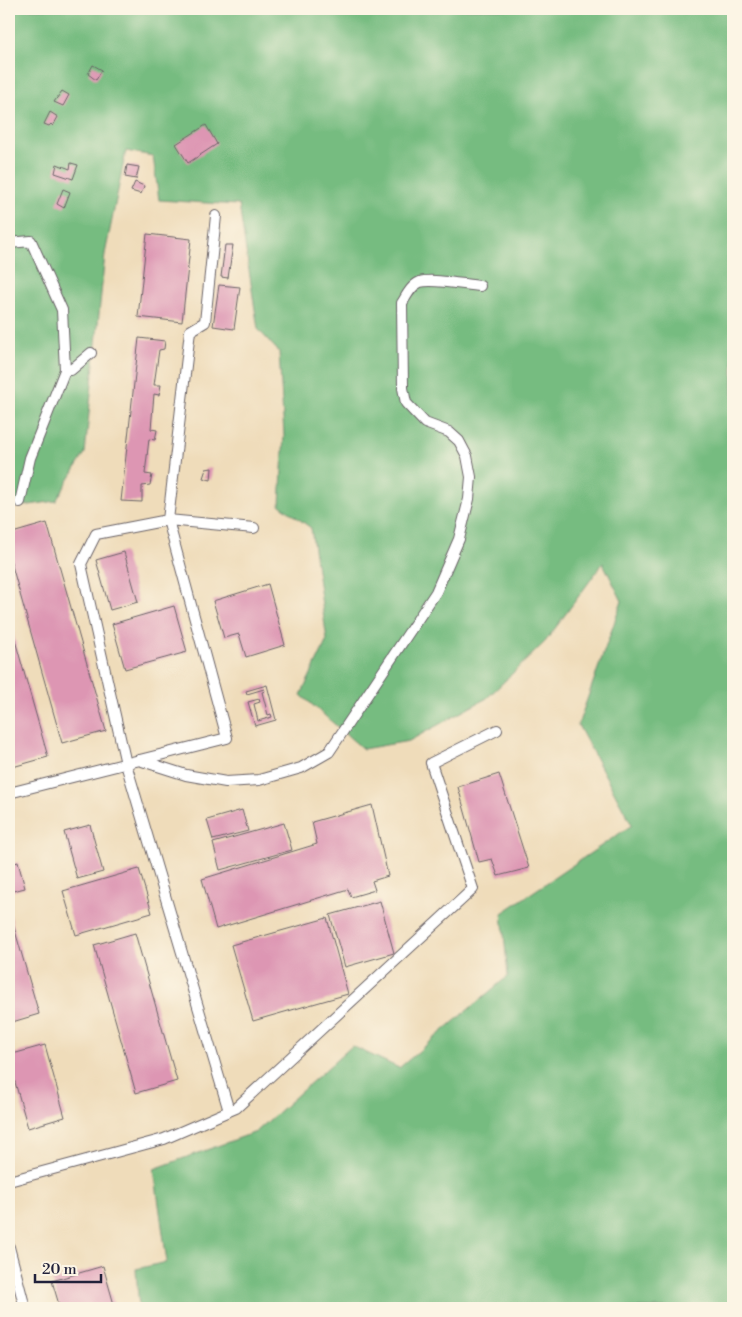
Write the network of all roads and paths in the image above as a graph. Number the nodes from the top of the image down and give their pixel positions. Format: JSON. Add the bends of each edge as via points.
{"nodes":[{"id":1,"x":216,"y":216,"type":"dead end"},
{"id":2,"x":9,"y":243,"type":"edge"},
{"id":3,"x":480,"y":286,"type":"dead end"},
{"id":4,"x":91,"y":353,"type":"dead end"},
{"id":5,"x":65,"y":370,"type":"junction"},
{"id":6,"x":20,"y":502,"type":"dead end"},
{"id":7,"x":168,"y":520,"type":"junction"},
{"id":8,"x":254,"y":528,"type":"dead end"},
{"id":9,"x":497,"y":730,"type":"dead end"},
{"id":10,"x":139,"y":760,"type":"junction"},
{"id":11,"x":126,"y":764,"type":"junction"},
{"id":12,"x":9,"y":793,"type":"edge"},
{"id":13,"x":229,"y":1111,"type":"junction"},
{"id":14,"x":9,"y":1182,"type":"edge"},
{"id":15,"x":9,"y":1247,"type":"edge"},
{"id":16,"x":25,"y":1308,"type":"edge"}],
"edges":[{"from":1,"to":7,"type":"lane","via":[[205,322],[190,331]]},
{"from":2,"to":5,"type":"lane","via":[[31,241],[62,310]]},
{"from":3,"to":10,"type":"lane","via":[[428,280],[409,291],[402,303],[406,403],[426,423],[449,432],[459,441],[467,456],[471,477],[469,499],[459,539],[436,592],[329,752],[301,768],[259,780],[226,782]]},
{"from":4,"to":5,"type":"lane","via":[[71,370]]},
{"from":5,"to":6,"type":"lane","via":[[30,458]]},
{"from":7,"to":8,"type":"lane"},
{"from":7,"to":10,"type":"lane","via":[[228,738]]},
{"from":7,"to":11,"type":"lane","via":[[96,534],[81,564]]},
{"from":9,"to":13,"type":"lane","via":[[431,763],[473,889]]},
{"from":10,"to":11,"type":"lane"},
{"from":11,"to":12,"type":"lane"},
{"from":11,"to":13,"type":"lane"},
{"from":13,"to":14,"type":"lane","via":[[164,1139]]},
{"from":15,"to":16,"type":"lane"}]}
